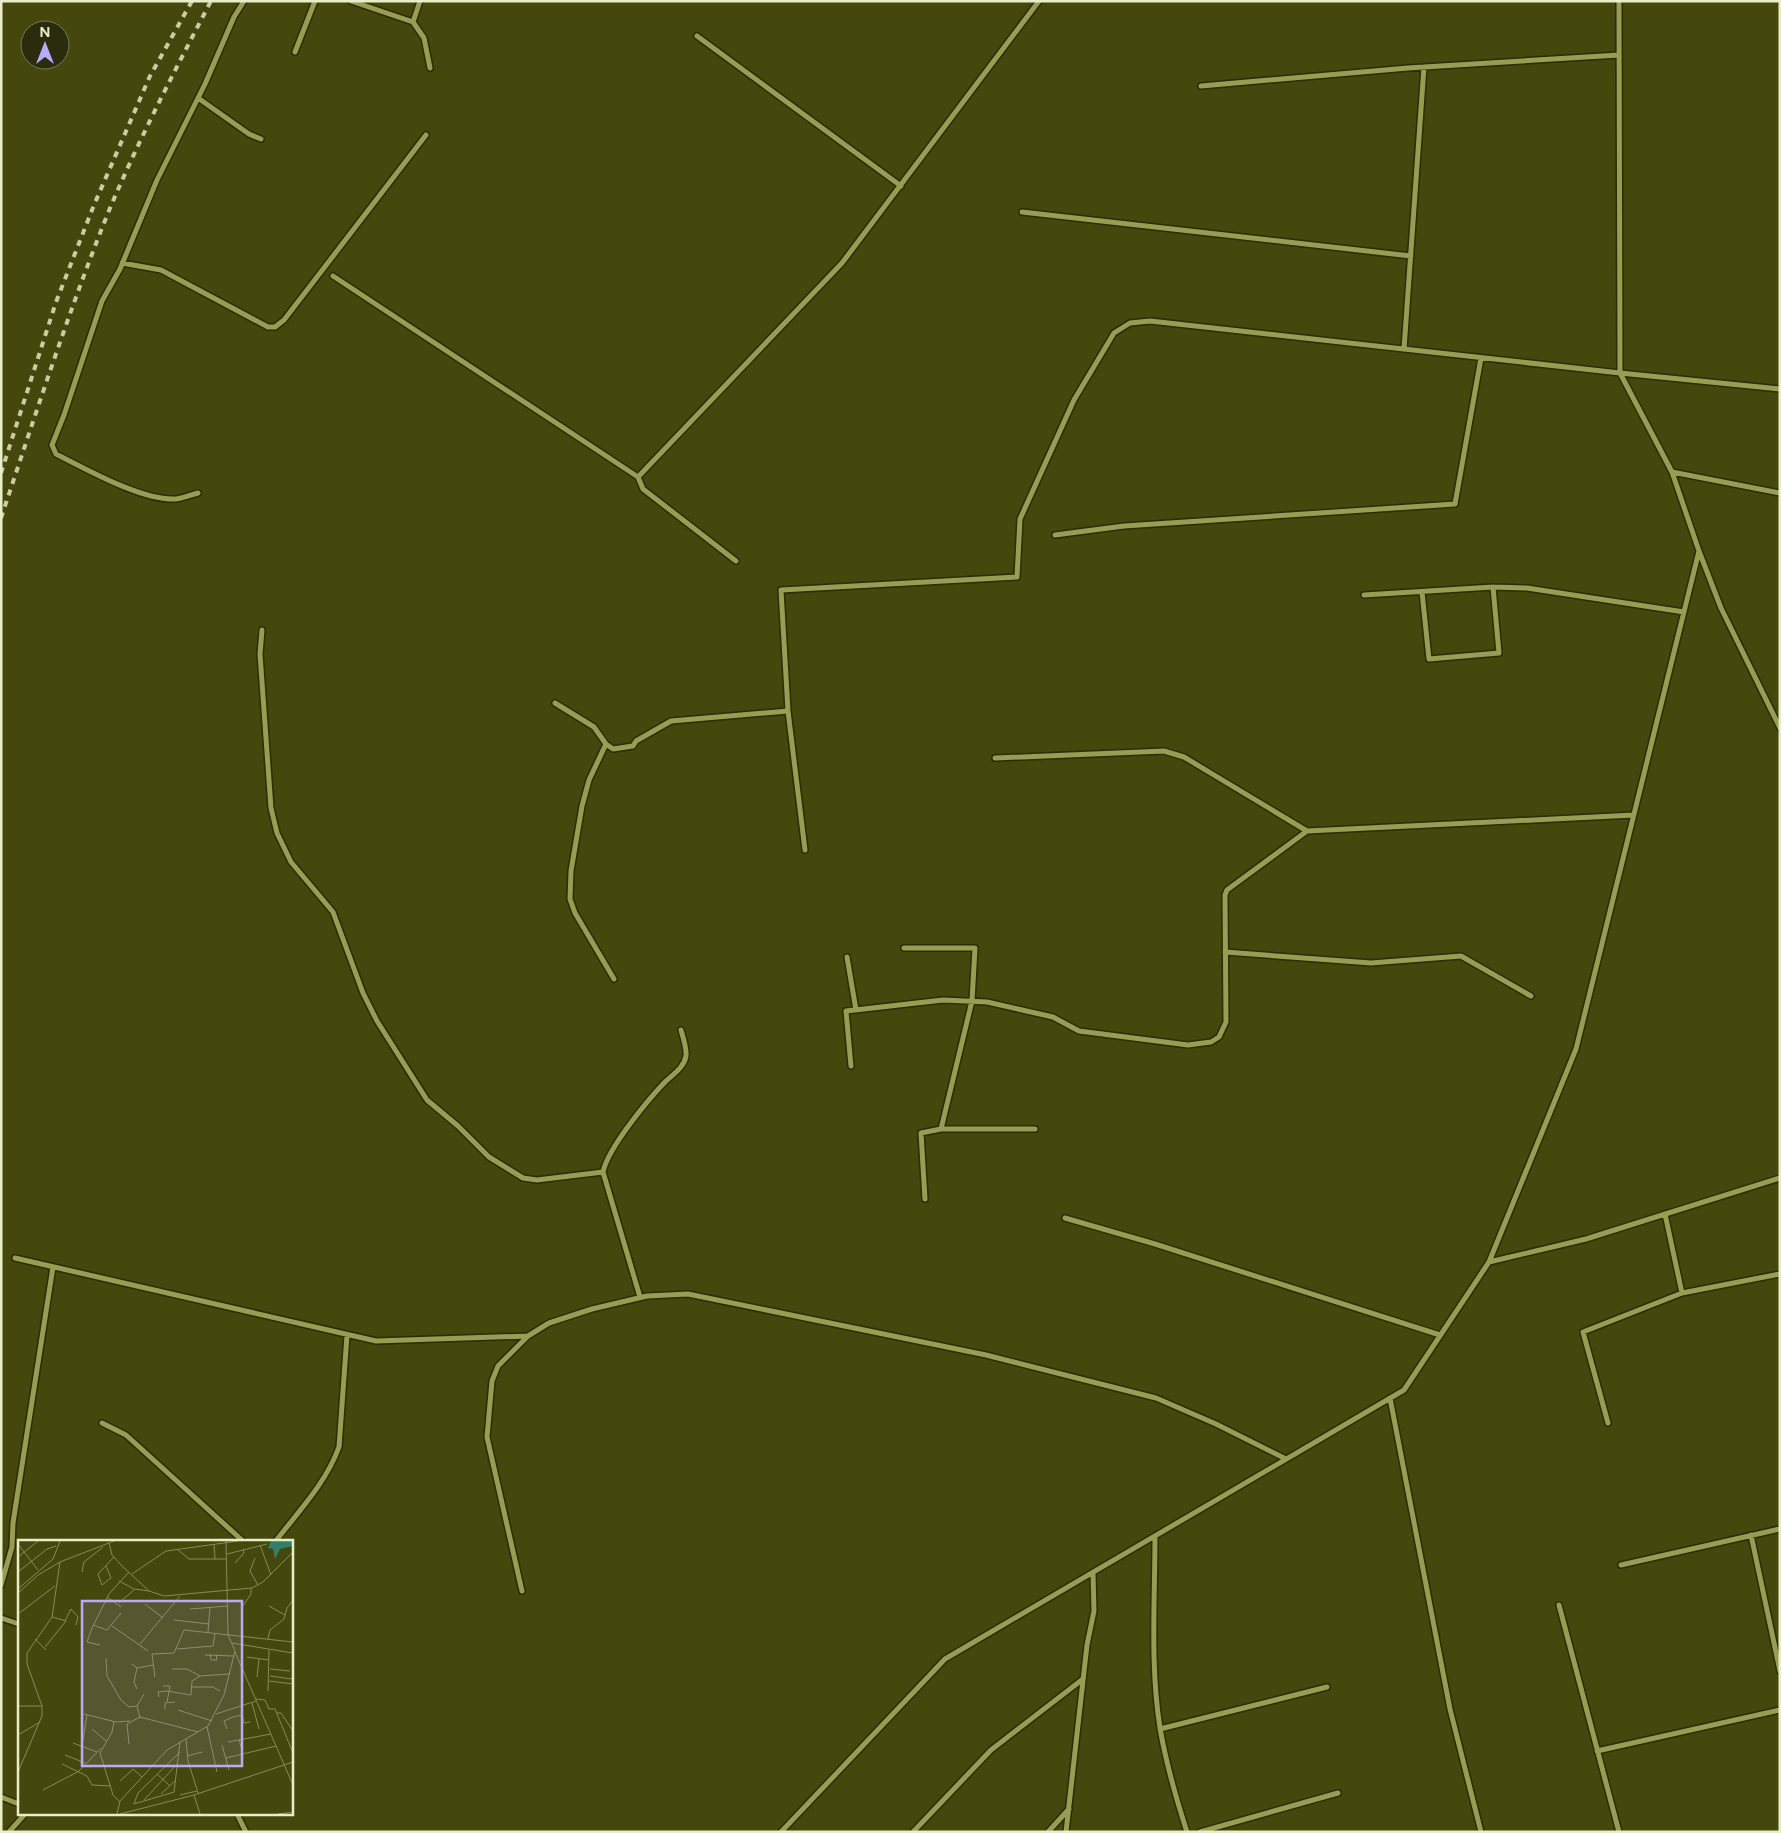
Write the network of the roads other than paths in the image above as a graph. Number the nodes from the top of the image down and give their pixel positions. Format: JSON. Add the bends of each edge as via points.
{"nodes":[{"id":1,"x":244,"y":1,"type":"edge"},
{"id":2,"x":315,"y":1,"type":"edge"},
{"id":3,"x":351,"y":1,"type":"edge"},
{"id":4,"x":420,"y":1,"type":"edge"},
{"id":5,"x":1039,"y":1,"type":"edge"},
{"id":6,"x":1619,"y":1,"type":"edge"},
{"id":7,"x":413,"y":22,"type":"junction"},
{"id":8,"x":697,"y":36,"type":"dead end"},
{"id":9,"x":295,"y":52,"type":"dead end"},
{"id":10,"x":1619,"y":55,"type":"junction"},
{"id":11,"x":1424,"y":67,"type":"junction"},
{"id":12,"x":430,"y":68,"type":"dead end"},
{"id":13,"x":1201,"y":86,"type":"dead end"},
{"id":14,"x":198,"y":98,"type":"junction"},
{"id":15,"x":426,"y":135,"type":"dead end"},
{"id":16,"x":261,"y":139,"type":"dead end"},
{"id":17,"x":901,"y":186,"type":"junction"},
{"id":18,"x":1022,"y":212,"type":"dead end"},
{"id":19,"x":1411,"y":256,"type":"junction"},
{"id":20,"x":122,"y":263,"type":"junction"},
{"id":21,"x":333,"y":276,"type":"dead end"},
{"id":22,"x":1404,"y":349,"type":"junction"},
{"id":23,"x":1481,"y":358,"type":"junction"},
{"id":24,"x":1620,"y":373,"type":"junction"},
{"id":25,"x":1780,"y":389,"type":"edge"},
{"id":26,"x":1672,"y":472,"type":"junction"},
{"id":27,"x":638,"y":477,"type":"junction"},
{"id":28,"x":198,"y":493,"type":"dead end"},
{"id":29,"x":1780,"y":493,"type":"edge"},
{"id":30,"x":1055,"y":534,"type":"dead end"},
{"id":31,"x":1699,"y":551,"type":"junction"},
{"id":32,"x":736,"y":561,"type":"dead end"},
{"id":33,"x":1492,"y":587,"type":"junction"},
{"id":34,"x":1422,"y":592,"type":"junction"},
{"id":35,"x":1364,"y":595,"type":"dead end"},
{"id":36,"x":1684,"y":612,"type":"junction"},
{"id":37,"x":262,"y":630,"type":"dead end"},
{"id":38,"x":555,"y":703,"type":"dead end"},
{"id":39,"x":788,"y":711,"type":"junction"},
{"id":40,"x":1780,"y":728,"type":"edge"},
{"id":41,"x":606,"y":744,"type":"junction"},
{"id":42,"x":995,"y":758,"type":"dead end"},
{"id":43,"x":1634,"y":814,"type":"junction"},
{"id":44,"x":1307,"y":831,"type":"junction"},
{"id":45,"x":805,"y":850,"type":"dead end"},
{"id":46,"x":904,"y":948,"type":"dead end"},
{"id":47,"x":1226,"y":952,"type":"junction"},
{"id":48,"x":847,"y":956,"type":"dead end"},
{"id":49,"x":614,"y":979,"type":"dead end"},
{"id":50,"x":1531,"y":996,"type":"dead end"},
{"id":51,"x":972,"y":1001,"type":"junction"},
{"id":52,"x":856,"y":1010,"type":"junction"},
{"id":53,"x":681,"y":1030,"type":"dead end"},
{"id":54,"x":851,"y":1066,"type":"dead end"},
{"id":55,"x":1035,"y":1129,"type":"dead end"},
{"id":56,"x":942,"y":1130,"type":"junction"},
{"id":57,"x":603,"y":1172,"type":"junction"},
{"id":58,"x":1780,"y":1178,"type":"edge"},
{"id":59,"x":925,"y":1199,"type":"dead end"},
{"id":60,"x":1665,"y":1214,"type":"junction"},
{"id":61,"x":1065,"y":1218,"type":"dead end"},
{"id":62,"x":15,"y":1258,"type":"dead end"},
{"id":63,"x":1489,"y":1262,"type":"junction"},
{"id":64,"x":53,"y":1267,"type":"junction"},
{"id":65,"x":1780,"y":1274,"type":"edge"},
{"id":66,"x":1682,"y":1292,"type":"junction"},
{"id":67,"x":640,"y":1297,"type":"junction"},
{"id":68,"x":347,"y":1335,"type":"junction"},
{"id":69,"x":1440,"y":1335,"type":"junction"},
{"id":70,"x":528,"y":1336,"type":"junction"},
{"id":71,"x":1390,"y":1398,"type":"junction"},
{"id":72,"x":102,"y":1423,"type":"dead end"},
{"id":73,"x":1608,"y":1423,"type":"dead end"},
{"id":74,"x":1286,"y":1459,"type":"junction"},
{"id":75,"x":1780,"y":1529,"type":"edge"},
{"id":76,"x":1155,"y":1536,"type":"junction"},
{"id":77,"x":1750,"y":1536,"type":"junction"},
{"id":78,"x":242,"y":1540,"type":"edge"},
{"id":79,"x":277,"y":1540,"type":"edge"},
{"id":80,"x":1621,"y":1565,"type":"dead end"},
{"id":81,"x":1093,"y":1573,"type":"junction"},
{"id":82,"x":1,"y":1585,"type":"edge"},
{"id":83,"x":522,"y":1591,"type":"dead end"},
{"id":84,"x":1559,"y":1605,"type":"dead end"},
{"id":85,"x":1,"y":1618,"type":"edge"},
{"id":86,"x":18,"y":1624,"type":"edge"},
{"id":87,"x":1780,"y":1671,"type":"edge"},
{"id":88,"x":1083,"y":1679,"type":"junction"},
{"id":89,"x":1327,"y":1687,"type":"dead end"},
{"id":90,"x":1780,"y":1710,"type":"edge"},
{"id":91,"x":1160,"y":1729,"type":"junction"},
{"id":92,"x":1598,"y":1751,"type":"junction"},
{"id":93,"x":1338,"y":1793,"type":"dead end"},
{"id":94,"x":1,"y":1797,"type":"edge"},
{"id":95,"x":18,"y":1804,"type":"edge"},
{"id":96,"x":1069,"y":1809,"type":"junction"},
{"id":97,"x":22,"y":1816,"type":"edge"},
{"id":98,"x":238,"y":1816,"type":"edge"},
{"id":99,"x":9,"y":1832,"type":"edge"},
{"id":100,"x":246,"y":1832,"type":"edge"},
{"id":101,"x":781,"y":1832,"type":"edge"},
{"id":102,"x":912,"y":1832,"type":"edge"},
{"id":103,"x":1048,"y":1832,"type":"edge"},
{"id":104,"x":1066,"y":1832,"type":"edge"},
{"id":105,"x":1187,"y":1832,"type":"edge"},
{"id":106,"x":1200,"y":1832,"type":"edge"},
{"id":107,"x":1481,"y":1832,"type":"edge"},
{"id":108,"x":1619,"y":1832,"type":"edge"}],
"edges":[{"from":1,"to":14,"type":"street"},
{"from":2,"to":9,"type":"street"},
{"from":3,"to":7,"type":"street"},
{"from":4,"to":7,"type":"street"},
{"from":5,"to":17,"type":"street"},
{"from":6,"to":10,"type":"street"},
{"from":7,"to":12,"type":"street","via":[[424,38]]},
{"from":8,"to":17,"type":"street"},
{"from":10,"to":11,"type":"street"},
{"from":10,"to":24,"type":"street"},
{"from":11,"to":13,"type":"street"},
{"from":11,"to":19,"type":"street"},
{"from":14,"to":16,"type":"street"},
{"from":14,"to":20,"type":"street","via":[[157,180]]},
{"from":15,"to":20,"type":"street","via":[[284,320],[275,327],[268,327],[161,270]]},
{"from":17,"to":27,"type":"street","via":[[842,263]]},
{"from":18,"to":19,"type":"street"},
{"from":19,"to":22,"type":"street"},
{"from":20,"to":28,"type":"street","via":[[102,302],[52,445],[56,454],[115,483],[144,493],[176,499]]},
{"from":21,"to":27,"type":"street"},
{"from":22,"to":23,"type":"street"},
{"from":22,"to":39,"type":"street","via":[[1150,320],[1130,323],[1114,333],[1074,400],[1020,519],[1017,577],[780,590]]},
{"from":23,"to":24,"type":"street"},
{"from":23,"to":30,"type":"street","via":[[1455,504],[1124,526]]},
{"from":24,"to":25,"type":"street"},
{"from":24,"to":26,"type":"street"},
{"from":26,"to":29,"type":"street"},
{"from":26,"to":31,"type":"street"},
{"from":27,"to":32,"type":"street","via":[[643,489]]},
{"from":31,"to":36,"type":"street"},
{"from":31,"to":40,"type":"street","via":[[1721,608]]},
{"from":33,"to":34,"type":"street"},
{"from":33,"to":34,"type":"street","via":[[1499,653],[1429,659]]},
{"from":33,"to":36,"type":"street","via":[[1527,588]]},
{"from":34,"to":35,"type":"street"},
{"from":36,"to":43,"type":"street"},
{"from":37,"to":57,"type":"street","via":[[260,654],[271,808],[277,832],[291,862],[333,912],[362,993],[377,1021],[427,1100],[489,1157],[523,1178],[537,1180]]},
{"from":38,"to":41,"type":"street","via":[[594,727]]},
{"from":39,"to":41,"type":"street","via":[[671,721],[633,746],[613,749]]},
{"from":39,"to":45,"type":"street"},
{"from":41,"to":49,"type":"street","via":[[589,780],[582,806],[571,871],[570,900]]},
{"from":42,"to":44,"type":"street","via":[[1164,751],[1184,757]]},
{"from":43,"to":44,"type":"street"},
{"from":43,"to":63,"type":"street","via":[[1576,1049]]},
{"from":44,"to":47,"type":"street","via":[[1227,890],[1224,895]]},
{"from":46,"to":51,"type":"street","via":[[975,948]]},
{"from":47,"to":50,"type":"street","via":[[1371,963],[1461,956]]},
{"from":47,"to":51,"type":"street","via":[[1226,1022],[1218,1037],[1211,1042],[1188,1044],[1079,1031],[1037,1012]]},
{"from":48,"to":52,"type":"street"},
{"from":51,"to":52,"type":"street","via":[[943,1000]]},
{"from":51,"to":56,"type":"street"},
{"from":52,"to":54,"type":"street","via":[[846,1011]]},
{"from":53,"to":57,"type":"street","via":[[686,1055],[682,1065],[620,1137],[604,1164]]},
{"from":55,"to":56,"type":"street"},
{"from":56,"to":59,"type":"street","via":[[922,1133]]},
{"from":57,"to":67,"type":"street"},
{"from":58,"to":60,"type":"street"},
{"from":60,"to":63,"type":"street","via":[[1586,1239]]},
{"from":60,"to":66,"type":"street"},
{"from":61,"to":69,"type":"street"},
{"from":62,"to":64,"type":"street"},
{"from":63,"to":69,"type":"street"},
{"from":64,"to":68,"type":"street"},
{"from":64,"to":82,"type":"street","via":[[12,1547]]},
{"from":65,"to":66,"type":"street"},
{"from":66,"to":73,"type":"street","via":[[1583,1332]]},
{"from":67,"to":70,"type":"street","via":[[549,1323]]},
{"from":67,"to":74,"type":"street","via":[[688,1294],[986,1355],[1156,1398]]},
{"from":68,"to":70,"type":"street","via":[[376,1342]]},
{"from":68,"to":79,"type":"street","via":[[339,1448],[318,1488]]},
{"from":69,"to":71,"type":"street","via":[[1404,1390]]},
{"from":70,"to":83,"type":"street","via":[[498,1366],[492,1381],[487,1437]]},
{"from":71,"to":74,"type":"street"},
{"from":71,"to":107,"type":"street","via":[[1450,1709]]},
{"from":72,"to":78,"type":"street","via":[[126,1435]]},
{"from":74,"to":76,"type":"street"},
{"from":75,"to":77,"type":"street"},
{"from":76,"to":81,"type":"street"},
{"from":76,"to":91,"type":"street","via":[[1155,1664]]},
{"from":77,"to":80,"type":"street"},
{"from":77,"to":87,"type":"street"},
{"from":81,"to":88,"type":"street","via":[[1094,1611]]},
{"from":81,"to":101,"type":"street","via":[[945,1660]]},
{"from":84,"to":92,"type":"street"},
{"from":85,"to":86,"type":"street"},
{"from":88,"to":96,"type":"street"},
{"from":88,"to":102,"type":"street","via":[[991,1750]]},
{"from":89,"to":91,"type":"street"},
{"from":90,"to":92,"type":"street"},
{"from":91,"to":105,"type":"street","via":[[1172,1787]]},
{"from":92,"to":108,"type":"street"},
{"from":93,"to":106,"type":"street"},
{"from":94,"to":95,"type":"street"},
{"from":96,"to":103,"type":"street"},
{"from":96,"to":104,"type":"street"},
{"from":97,"to":99,"type":"street"},
{"from":98,"to":100,"type":"street"}]}
